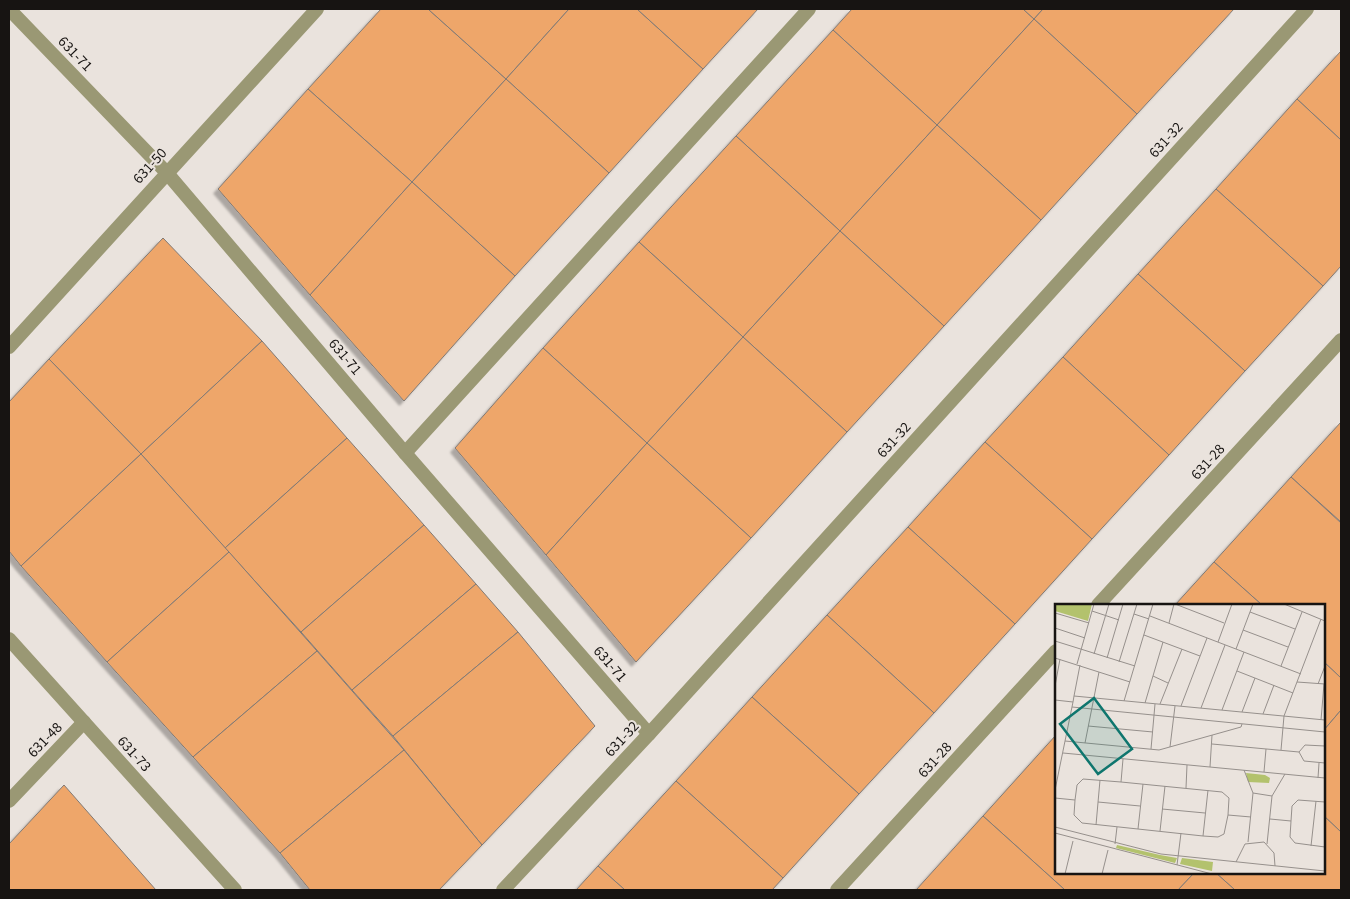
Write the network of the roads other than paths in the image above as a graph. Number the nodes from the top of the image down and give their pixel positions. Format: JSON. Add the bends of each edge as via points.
{"nodes":[{"id":1,"x":9,"y":9,"type":"edge"},
{"id":2,"x":317,"y":9,"type":"edge"},
{"id":3,"x":809,"y":9,"type":"edge"},
{"id":4,"x":1307,"y":9,"type":"edge"},
{"id":5,"x":167,"y":172,"type":"junction"},
{"id":6,"x":1341,"y":340,"type":"edge"},
{"id":7,"x":9,"y":347,"type":"edge"},
{"id":8,"x":405,"y":453,"type":"junction"},
{"id":9,"x":1099,"y":604,"type":"edge"},
{"id":10,"x":9,"y":639,"type":"edge"},
{"id":11,"x":1055,"y":652,"type":"edge"},
{"id":12,"x":84,"y":722,"type":"junction"},
{"id":13,"x":649,"y":734,"type":"junction"},
{"id":14,"x":9,"y":801,"type":"edge"},
{"id":15,"x":234,"y":890,"type":"edge"},
{"id":16,"x":503,"y":890,"type":"edge"},
{"id":17,"x":838,"y":890,"type":"edge"}],
"edges":[{"from":1,"to":5,"type":"street","name":"631-71"},
{"from":2,"to":5,"type":"street","name":"631-50"},
{"from":3,"to":8,"type":"street"},
{"from":4,"to":13,"type":"street","name":"631-32"},
{"from":5,"to":7,"type":"street","name":"631-50"},
{"from":5,"to":8,"type":"street","name":"631-71"},
{"from":6,"to":9,"type":"street","name":"631-28"},
{"from":8,"to":13,"type":"street","name":"631-71"},
{"from":10,"to":12,"type":"street","name":"631-73"},
{"from":11,"to":17,"type":"street","name":"631-28"},
{"from":12,"to":14,"type":"street","name":"631-48"},
{"from":12,"to":15,"type":"street","name":"631-73"},
{"from":13,"to":16,"type":"street","name":"631-32"}]}
